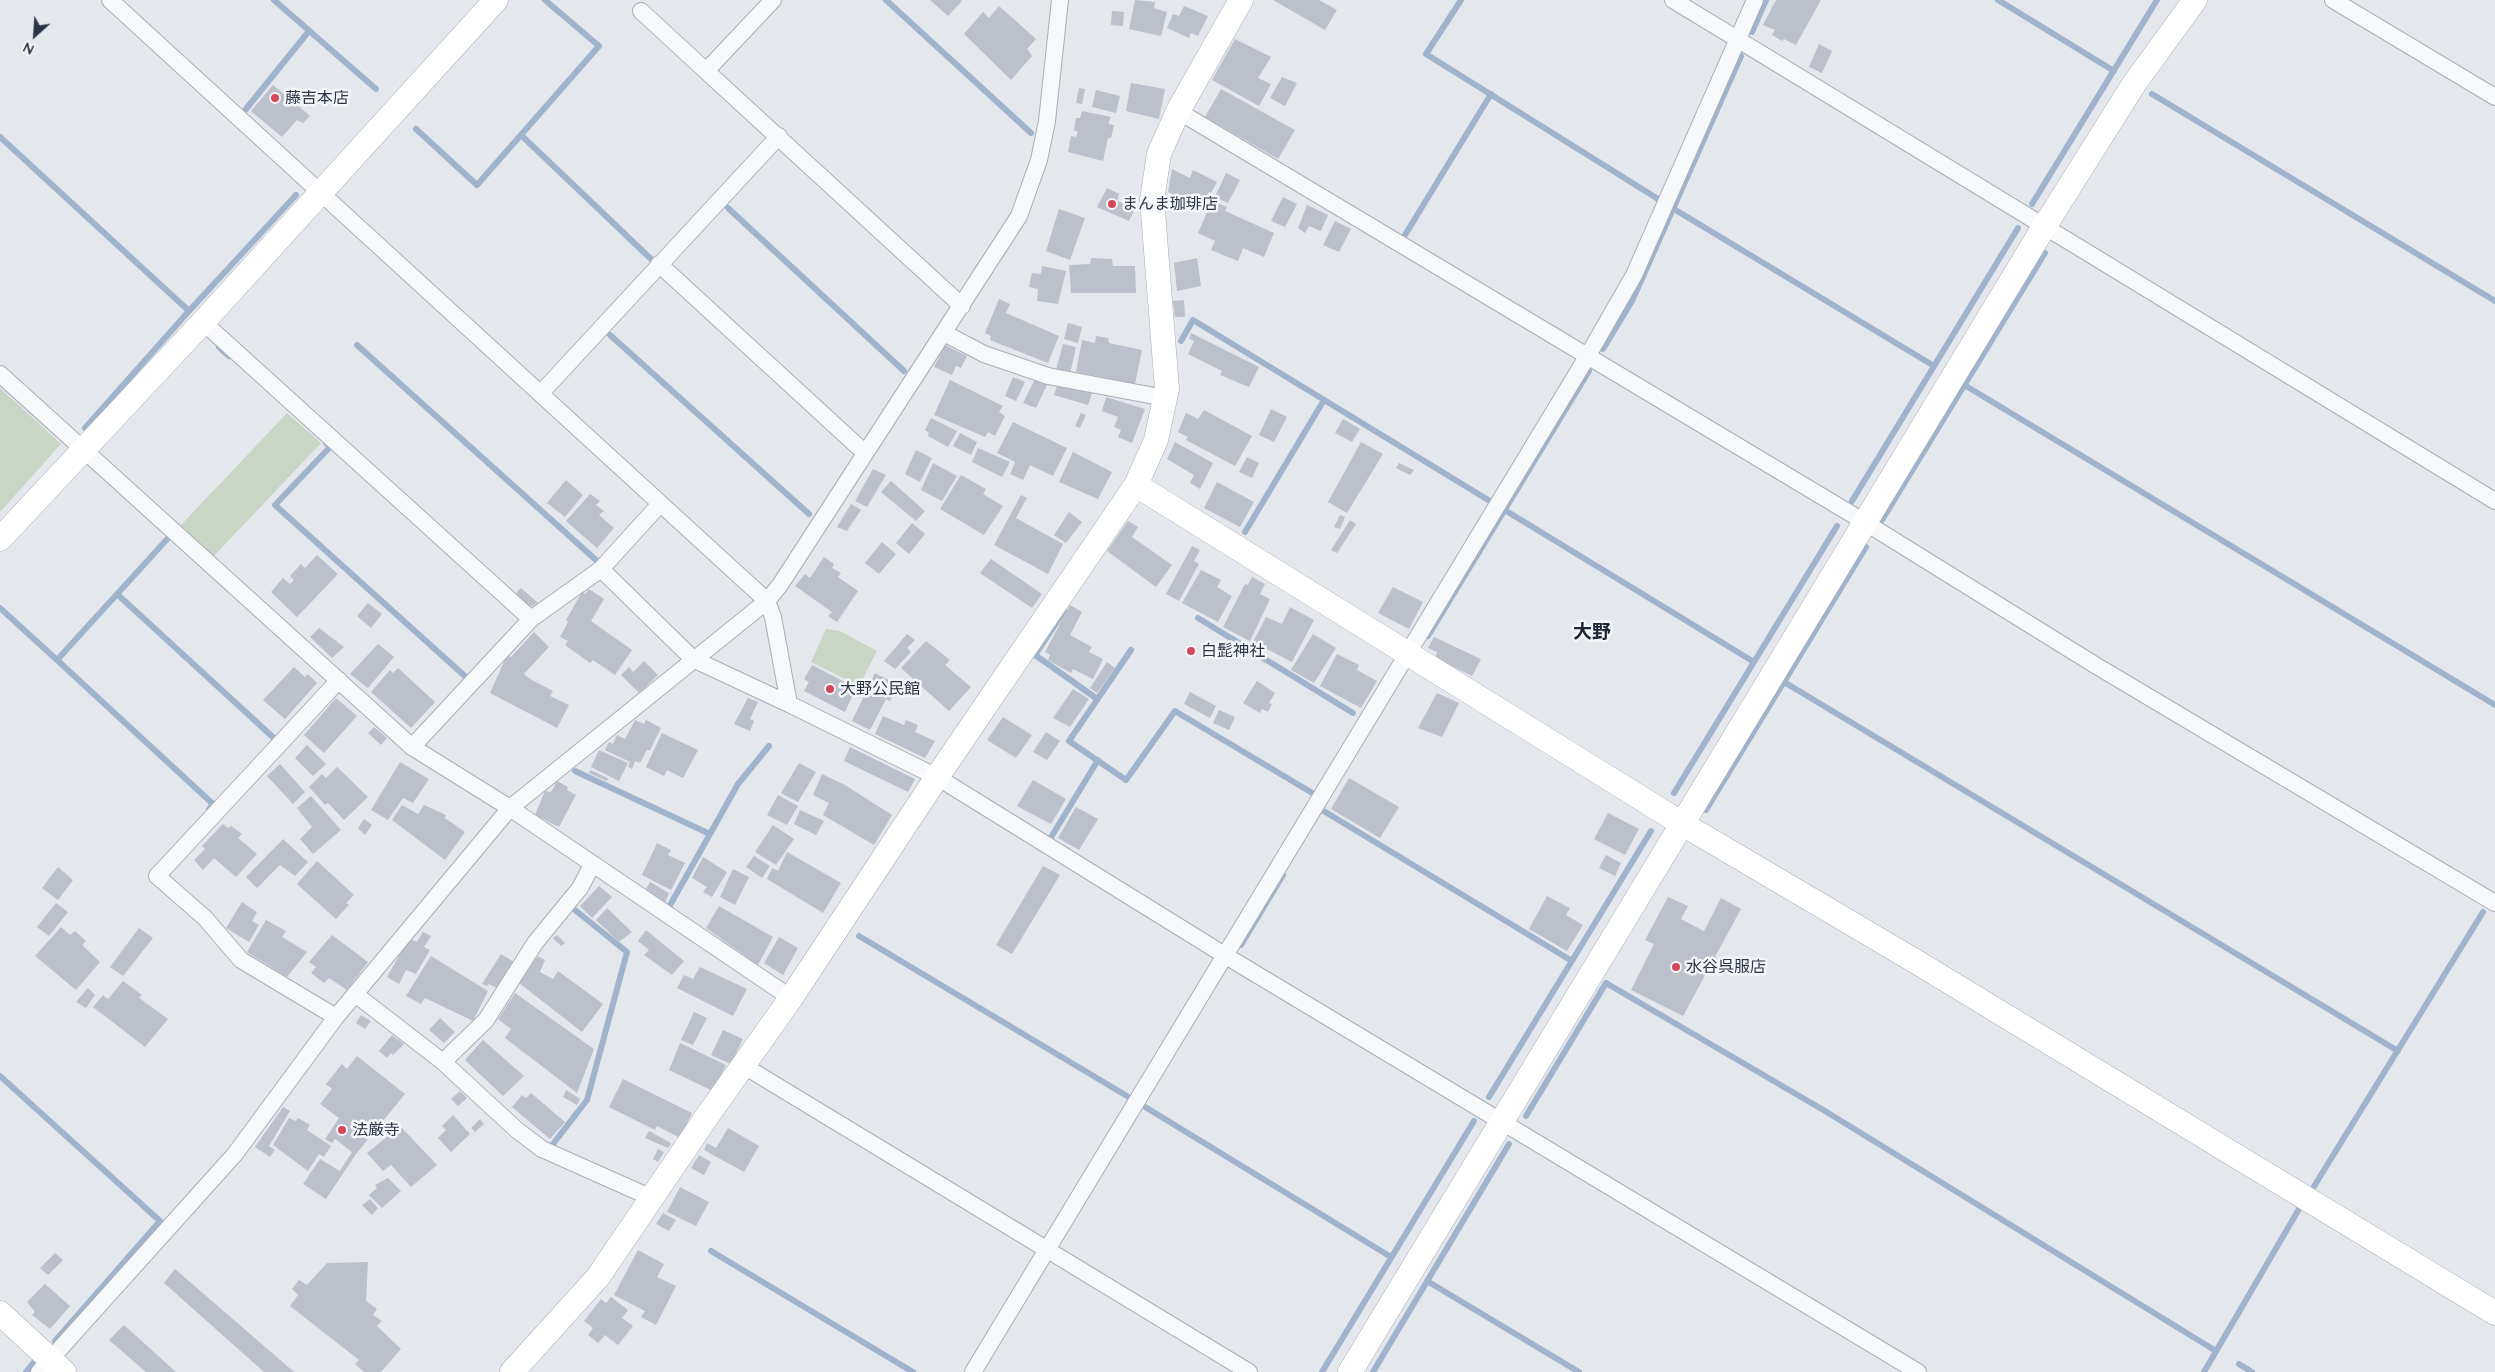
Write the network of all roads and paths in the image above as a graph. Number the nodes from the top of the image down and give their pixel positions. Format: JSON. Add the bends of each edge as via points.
{"nodes":[{"id":1,"x":110,"y":0,"type":"edge"},
{"id":2,"x":496,"y":0,"type":"edge"},
{"id":3,"x":1060,"y":0,"type":"edge"},
{"id":4,"x":1240,"y":0,"type":"edge"},
{"id":5,"x":1673,"y":0,"type":"edge"},
{"id":6,"x":1755,"y":0,"type":"edge"},
{"id":7,"x":2196,"y":0,"type":"edge"},
{"id":8,"x":2333,"y":0,"type":"edge"},
{"id":9,"x":768,"y":2,"type":"edge"},
{"id":10,"x":640,"y":11,"type":"dead end"},
{"id":11,"x":1738,"y":39,"type":"junction"},
{"id":12,"x":706,"y":71,"type":"junction"},
{"id":13,"x":2495,"y":97,"type":"edge"},
{"id":14,"x":1178,"y":111,"type":"junction"},
{"id":15,"x":779,"y":136,"type":"junction"},
{"id":16,"x":320,"y":191,"type":"junction"},
{"id":17,"x":2044,"y":227,"type":"junction"},
{"id":18,"x":659,"y":264,"type":"junction"},
{"id":19,"x":962,"y":306,"type":"junction"},
{"id":20,"x":202,"y":322,"type":"junction"},
{"id":21,"x":944,"y":333,"type":"junction"},
{"id":22,"x":1587,"y":357,"type":"junction"},
{"id":23,"x":0,"y":374,"type":"edge"},
{"id":24,"x":540,"y":393,"type":"junction"},
{"id":25,"x":1165,"y":398,"type":"junction"},
{"id":26,"x":83,"y":448,"type":"junction"},
{"id":27,"x":865,"y":453,"type":"junction"},
{"id":28,"x":1136,"y":485,"type":"junction"},
{"id":29,"x":2495,"y":501,"type":"edge"},
{"id":30,"x":660,"y":504,"type":"junction"},
{"id":31,"x":1864,"y":522,"type":"junction"},
{"id":32,"x":0,"y":539,"type":"edge"},
{"id":33,"x":601,"y":568,"type":"junction"},
{"id":34,"x":767,"y":601,"type":"junction"},
{"id":35,"x":531,"y":619,"type":"junction"},
{"id":36,"x":1407,"y":652,"type":"junction"},
{"id":37,"x":693,"y":659,"type":"junction"},
{"id":38,"x":339,"y":680,"type":"junction"},
{"id":39,"x":789,"y":704,"type":"junction"},
{"id":40,"x":412,"y":747,"type":"junction"},
{"id":41,"x":937,"y":777,"type":"junction"},
{"id":42,"x":510,"y":808,"type":"junction"},
{"id":43,"x":1681,"y":823,"type":"junction"},
{"id":44,"x":592,"y":865,"type":"junction"},
{"id":45,"x":2495,"y":903,"type":"edge"},
{"id":46,"x":1226,"y":956,"type":"junction"},
{"id":47,"x":355,"y":994,"type":"junction"},
{"id":48,"x":791,"y":998,"type":"junction"},
{"id":49,"x":336,"y":1017,"type":"junction"},
{"id":50,"x":444,"y":1062,"type":"junction"},
{"id":51,"x":744,"y":1066,"type":"junction"},
{"id":52,"x":1502,"y":1120,"type":"junction"},
{"id":53,"x":652,"y":1198,"type":"junction"},
{"id":54,"x":1047,"y":1251,"type":"junction"},
{"id":55,"x":0,"y":1313,"type":"edge"},
{"id":56,"x":2495,"y":1313,"type":"edge"},
{"id":57,"x":51,"y":1368,"type":"edge"},
{"id":58,"x":512,"y":1372,"type":"edge"},
{"id":59,"x":973,"y":1372,"type":"edge"},
{"id":60,"x":1249,"y":1372,"type":"edge"},
{"id":61,"x":1350,"y":1372,"type":"edge"},
{"id":62,"x":1918,"y":1372,"type":"edge"}],
"edges":[{"from":1,"to":16,"type":"street"},
{"from":2,"to":16,"type":"street"},
{"from":3,"to":19,"type":"street","via":[[1047,121],[1030,190],[1019,216]]},
{"from":4,"to":14,"type":"street"},
{"from":5,"to":11,"type":"street"},
{"from":6,"to":11,"type":"street"},
{"from":7,"to":17,"type":"street","via":[[2134,84]]},
{"from":8,"to":13,"type":"street"},
{"from":9,"to":12,"type":"street"},
{"from":10,"to":12,"type":"street"},
{"from":11,"to":17,"type":"street"},
{"from":11,"to":22,"type":"street","via":[[1634,275]]},
{"from":12,"to":15,"type":"street"},
{"from":14,"to":22,"type":"street"},
{"from":14,"to":25,"type":"street","via":[[1159,154],[1152,200],[1167,389]]},
{"from":15,"to":18,"type":"street"},
{"from":15,"to":19,"type":"street"},
{"from":16,"to":20,"type":"street"},
{"from":16,"to":24,"type":"street"},
{"from":17,"to":29,"type":"street"},
{"from":17,"to":31,"type":"street"},
{"from":18,"to":24,"type":"street"},
{"from":18,"to":27,"type":"street"},
{"from":19,"to":21,"type":"street"},
{"from":20,"to":26,"type":"street"},
{"from":20,"to":35,"type":"street"},
{"from":21,"to":25,"type":"street","via":[[984,354],[1048,376]]},
{"from":21,"to":27,"type":"street"},
{"from":22,"to":31,"type":"street"},
{"from":22,"to":36,"type":"street"},
{"from":23,"to":26,"type":"street"},
{"from":24,"to":30,"type":"street"},
{"from":25,"to":28,"type":"street","via":[[1156,440]]},
{"from":26,"to":32,"type":"street"},
{"from":26,"to":38,"type":"street"},
{"from":27,"to":34,"type":"street"},
{"from":28,"to":36,"type":"street"},
{"from":28,"to":41,"type":"street"},
{"from":30,"to":33,"type":"street"},
{"from":30,"to":34,"type":"street"},
{"from":31,"to":43,"type":"street"},
{"from":31,"to":45,"type":"street"},
{"from":33,"to":35,"type":"street"},
{"from":33,"to":37,"type":"street"},
{"from":34,"to":37,"type":"street"},
{"from":34,"to":39,"type":"street","via":[[774,618]]},
{"from":35,"to":40,"type":"street"},
{"from":36,"to":43,"type":"street"},
{"from":36,"to":46,"type":"street"},
{"from":37,"to":39,"type":"street"},
{"from":37,"to":42,"type":"street"},
{"from":38,"to":40,"type":"street"},
{"from":38,"to":49,"type":"street","via":[[157,876],[205,918],[241,960]]},
{"from":39,"to":41,"type":"street"},
{"from":40,"to":42,"type":"street"},
{"from":41,"to":46,"type":"street"},
{"from":41,"to":48,"type":"street"},
{"from":42,"to":44,"type":"street"},
{"from":42,"to":47,"type":"street"},
{"from":43,"to":52,"type":"street"},
{"from":43,"to":56,"type":"street"},
{"from":44,"to":48,"type":"street"},
{"from":44,"to":50,"type":"street","via":[[580,888],[535,943],[486,1020]]},
{"from":46,"to":52,"type":"street"},
{"from":46,"to":54,"type":"street"},
{"from":47,"to":49,"type":"street"},
{"from":47,"to":50,"type":"street"},
{"from":48,"to":51,"type":"street"},
{"from":49,"to":57,"type":"street","via":[[235,1154]]},
{"from":50,"to":53,"type":"street","via":[[542,1149]]},
{"from":51,"to":53,"type":"street"},
{"from":51,"to":54,"type":"street"},
{"from":52,"to":61,"type":"street"},
{"from":52,"to":62,"type":"street"},
{"from":53,"to":58,"type":"street","via":[[598,1277]]},
{"from":54,"to":59,"type":"street"},
{"from":54,"to":60,"type":"street"},
{"from":55,"to":57,"type":"street"}]}
